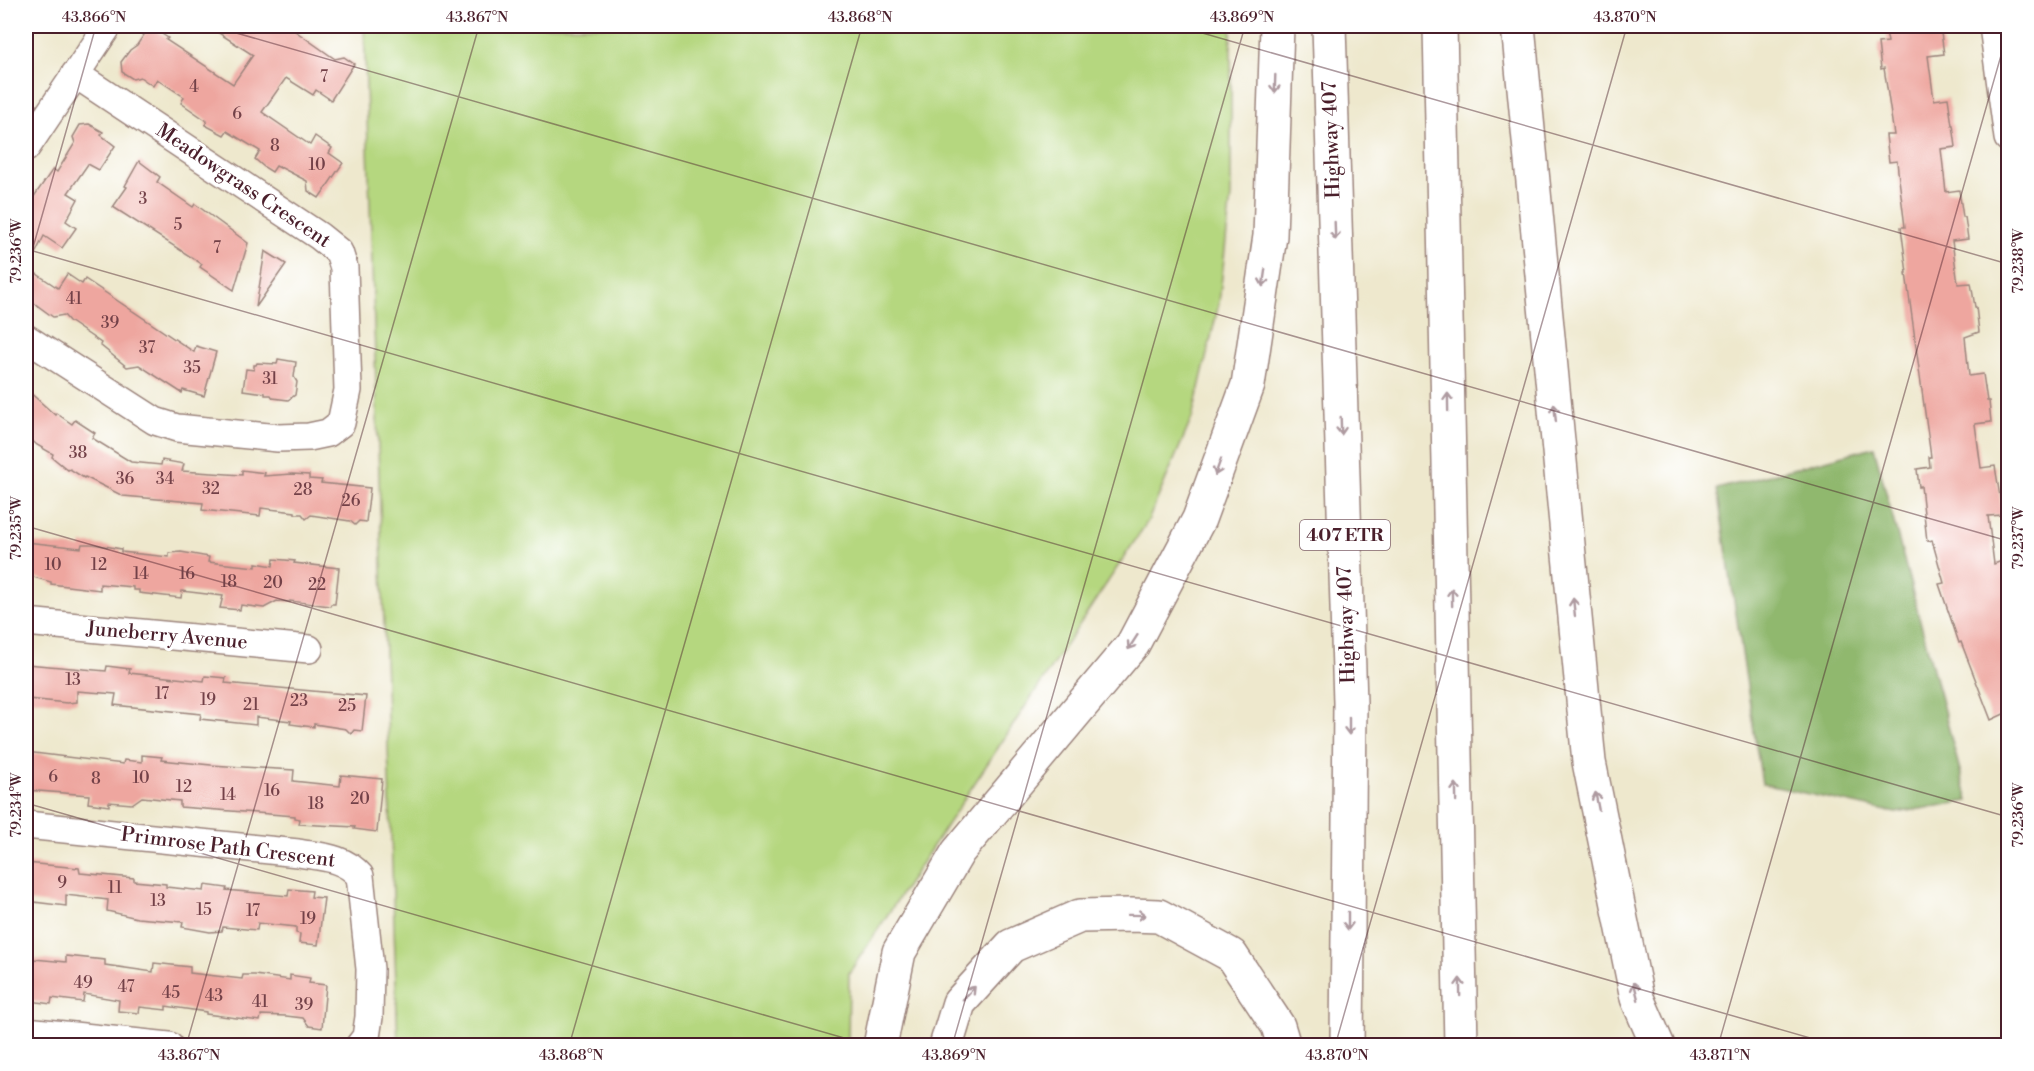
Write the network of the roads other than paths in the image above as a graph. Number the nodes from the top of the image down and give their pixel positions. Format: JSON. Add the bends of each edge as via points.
{"nodes":[{"id":1,"x":108,"y":26,"type":"edge"},
{"id":2,"x":1277,"y":26,"type":"edge"},
{"id":3,"x":1329,"y":26,"type":"edge"},
{"id":4,"x":1440,"y":26,"type":"edge"},
{"id":5,"x":1518,"y":26,"type":"edge"},
{"id":6,"x":1993,"y":26,"type":"edge"},
{"id":7,"x":75,"y":74,"type":"junction"},
{"id":8,"x":2006,"y":106,"type":"edge"},
{"id":9,"x":2008,"y":138,"type":"edge"},
{"id":10,"x":26,"y":148,"type":"edge"},
{"id":11,"x":26,"y":338,"type":"edge"},
{"id":12,"x":26,"y":622,"type":"edge"},
{"id":13,"x":309,"y":649,"type":"dead end"},
{"id":14,"x":26,"y":825,"type":"edge"},
{"id":15,"x":26,"y":1031,"type":"edge"},
{"id":16,"x":169,"y":1046,"type":"edge"},
{"id":17,"x":359,"y":1046,"type":"edge"},
{"id":18,"x":880,"y":1046,"type":"edge"},
{"id":19,"x":946,"y":1046,"type":"edge"},
{"id":20,"x":1284,"y":1046,"type":"edge"},
{"id":21,"x":1347,"y":1046,"type":"edge"},
{"id":22,"x":1461,"y":1046,"type":"edge"},
{"id":23,"x":1658,"y":1046,"type":"edge"}],
"edges":[{"from":1,"to":7,"type":"street"},
{"from":2,"to":18,"type":"highway","one_way":true,"via":[[1270,236],[1248,385],[1199,519],[1133,644],[958,852],[899,952]]},
{"from":3,"to":21,"type":"highway","name":"Highway 407","number":"407 ETR","one_way":true,"via":[[1350,703]]},
{"from":22,"to":4,"type":"highway","one_way":true},
{"from":23,"to":5,"type":"highway","one_way":true,"via":[[1637,999],[1589,762]]},
{"from":6,"to":8,"type":"street"},
{"from":7,"to":10,"type":"street"},
{"from":7,"to":11,"type":"street","name":"Meadowgrass Crescent","via":[[339,252],[344,268],[348,390],[345,410],[335,428],[309,437],[278,438],[177,428],[155,421]]},
{"from":8,"to":9,"type":"street"},
{"from":12,"to":13,"type":"street","name":"Juneberry Avenue"},
{"from":14,"to":17,"type":"street","name":"Primrose Path Crescent","via":[[298,854],[341,860],[353,867],[360,876],[370,969],[366,1037]]},
{"from":15,"to":16,"type":"street"},
{"from":19,"to":20,"type":"highway","one_way":true,"via":[[959,1003],[1011,946],[1080,916],[1121,915],[1160,916],[1231,955],[1278,1026]]}]}
